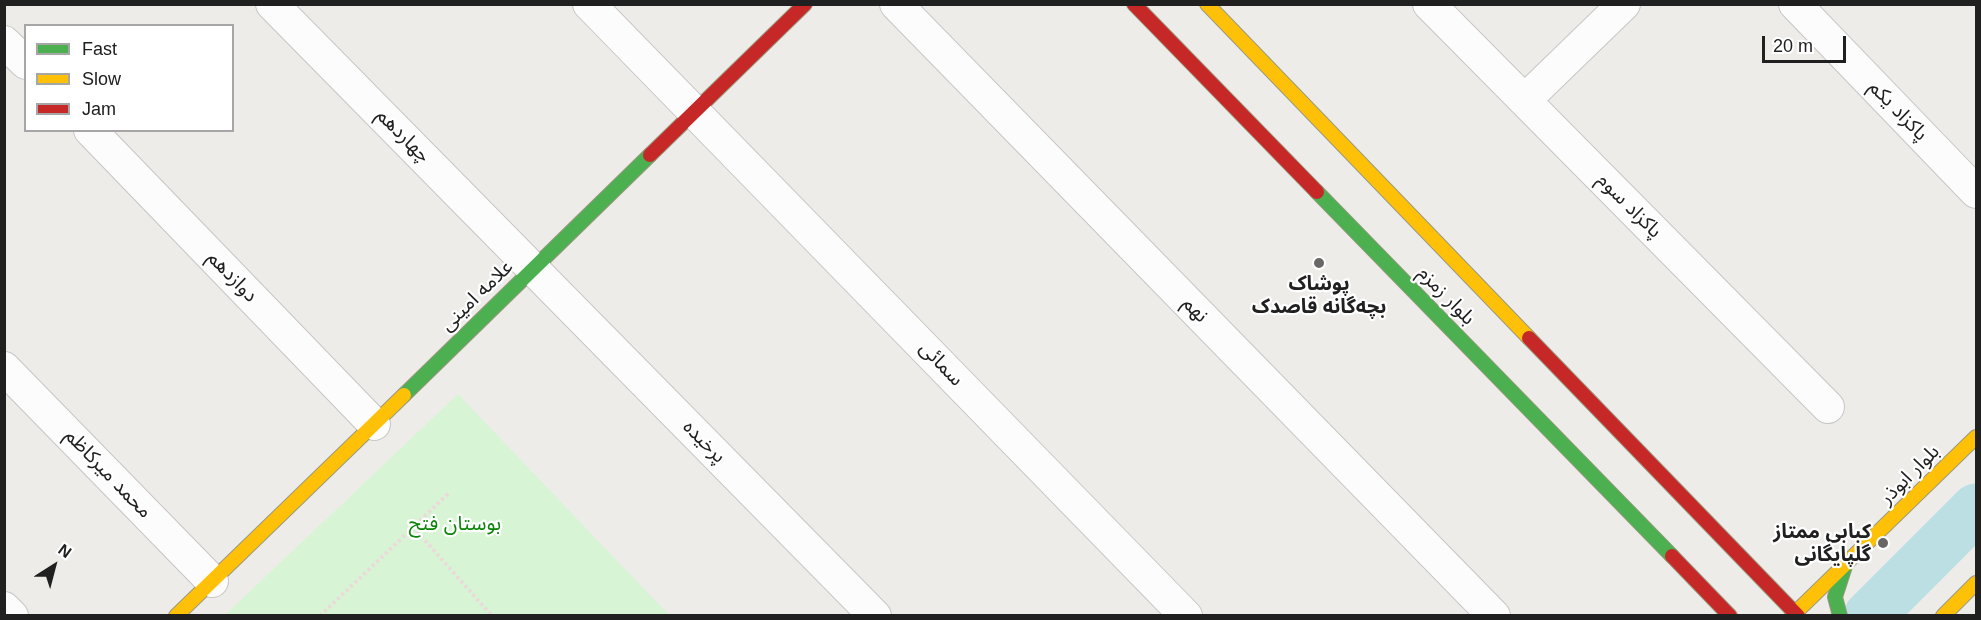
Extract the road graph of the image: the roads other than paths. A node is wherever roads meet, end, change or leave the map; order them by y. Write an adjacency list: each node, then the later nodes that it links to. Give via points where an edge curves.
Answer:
1 (272, 4): 16 (street, چهاردهم)
2 (589, 4): 13 (street, سمائی)
3 (805, 4): 13 (main road, علامه امینی)
4 (896, 4): 32 (street, نهم)
5 (1134, 4): 33 (main road, بلوار زمزم)
6 (1207, 4): 27 (main road, بلوار زمزم)
7 (1429, 4): 12 (street, پاکزاد سوم)
8 (1624, 4): 12 (street)
9 (1795, 4): 15 (street, پاکزاد یکم)
10 (4, 42): 11 (street)
11 (24, 61)
12 (1525, 100): 18 (street, پاکزاد سوم)
13 (695, 112): 16 (main road, علامه امینی); 31 (street, سمائی)
14 (92, 132): 19 (street, دوازدهم)
15 (1977, 192)
16 (534, 268): 19 (main road, علامه امینی); 30 (street, پرخیده)
17 (4, 368): 22 (street, محمد میرکاظم)
18 (1828, 407)
19 (374, 424): 22 (main road, علامه امینی)
20 (1977, 437): 21 (main road, بلوار ابوذر)
21 (1845, 566): 27 (main road, بلوار ابوذر); 34 (main road, via 1835,597)
22 (212, 581): 29 (main road, علامه امینی)
23 (1977, 583): 35 (main road)
24 (1977, 593): 26 (main road)
25 (4, 608): 28 (street)
26 (1971, 608)
27 (1795, 614)
28 (12, 615)
29 (176, 615)
30 (875, 615)
31 (1186, 615)
32 (1494, 615)
33 (1730, 615)
34 (1840, 615)
35 (1943, 615)

